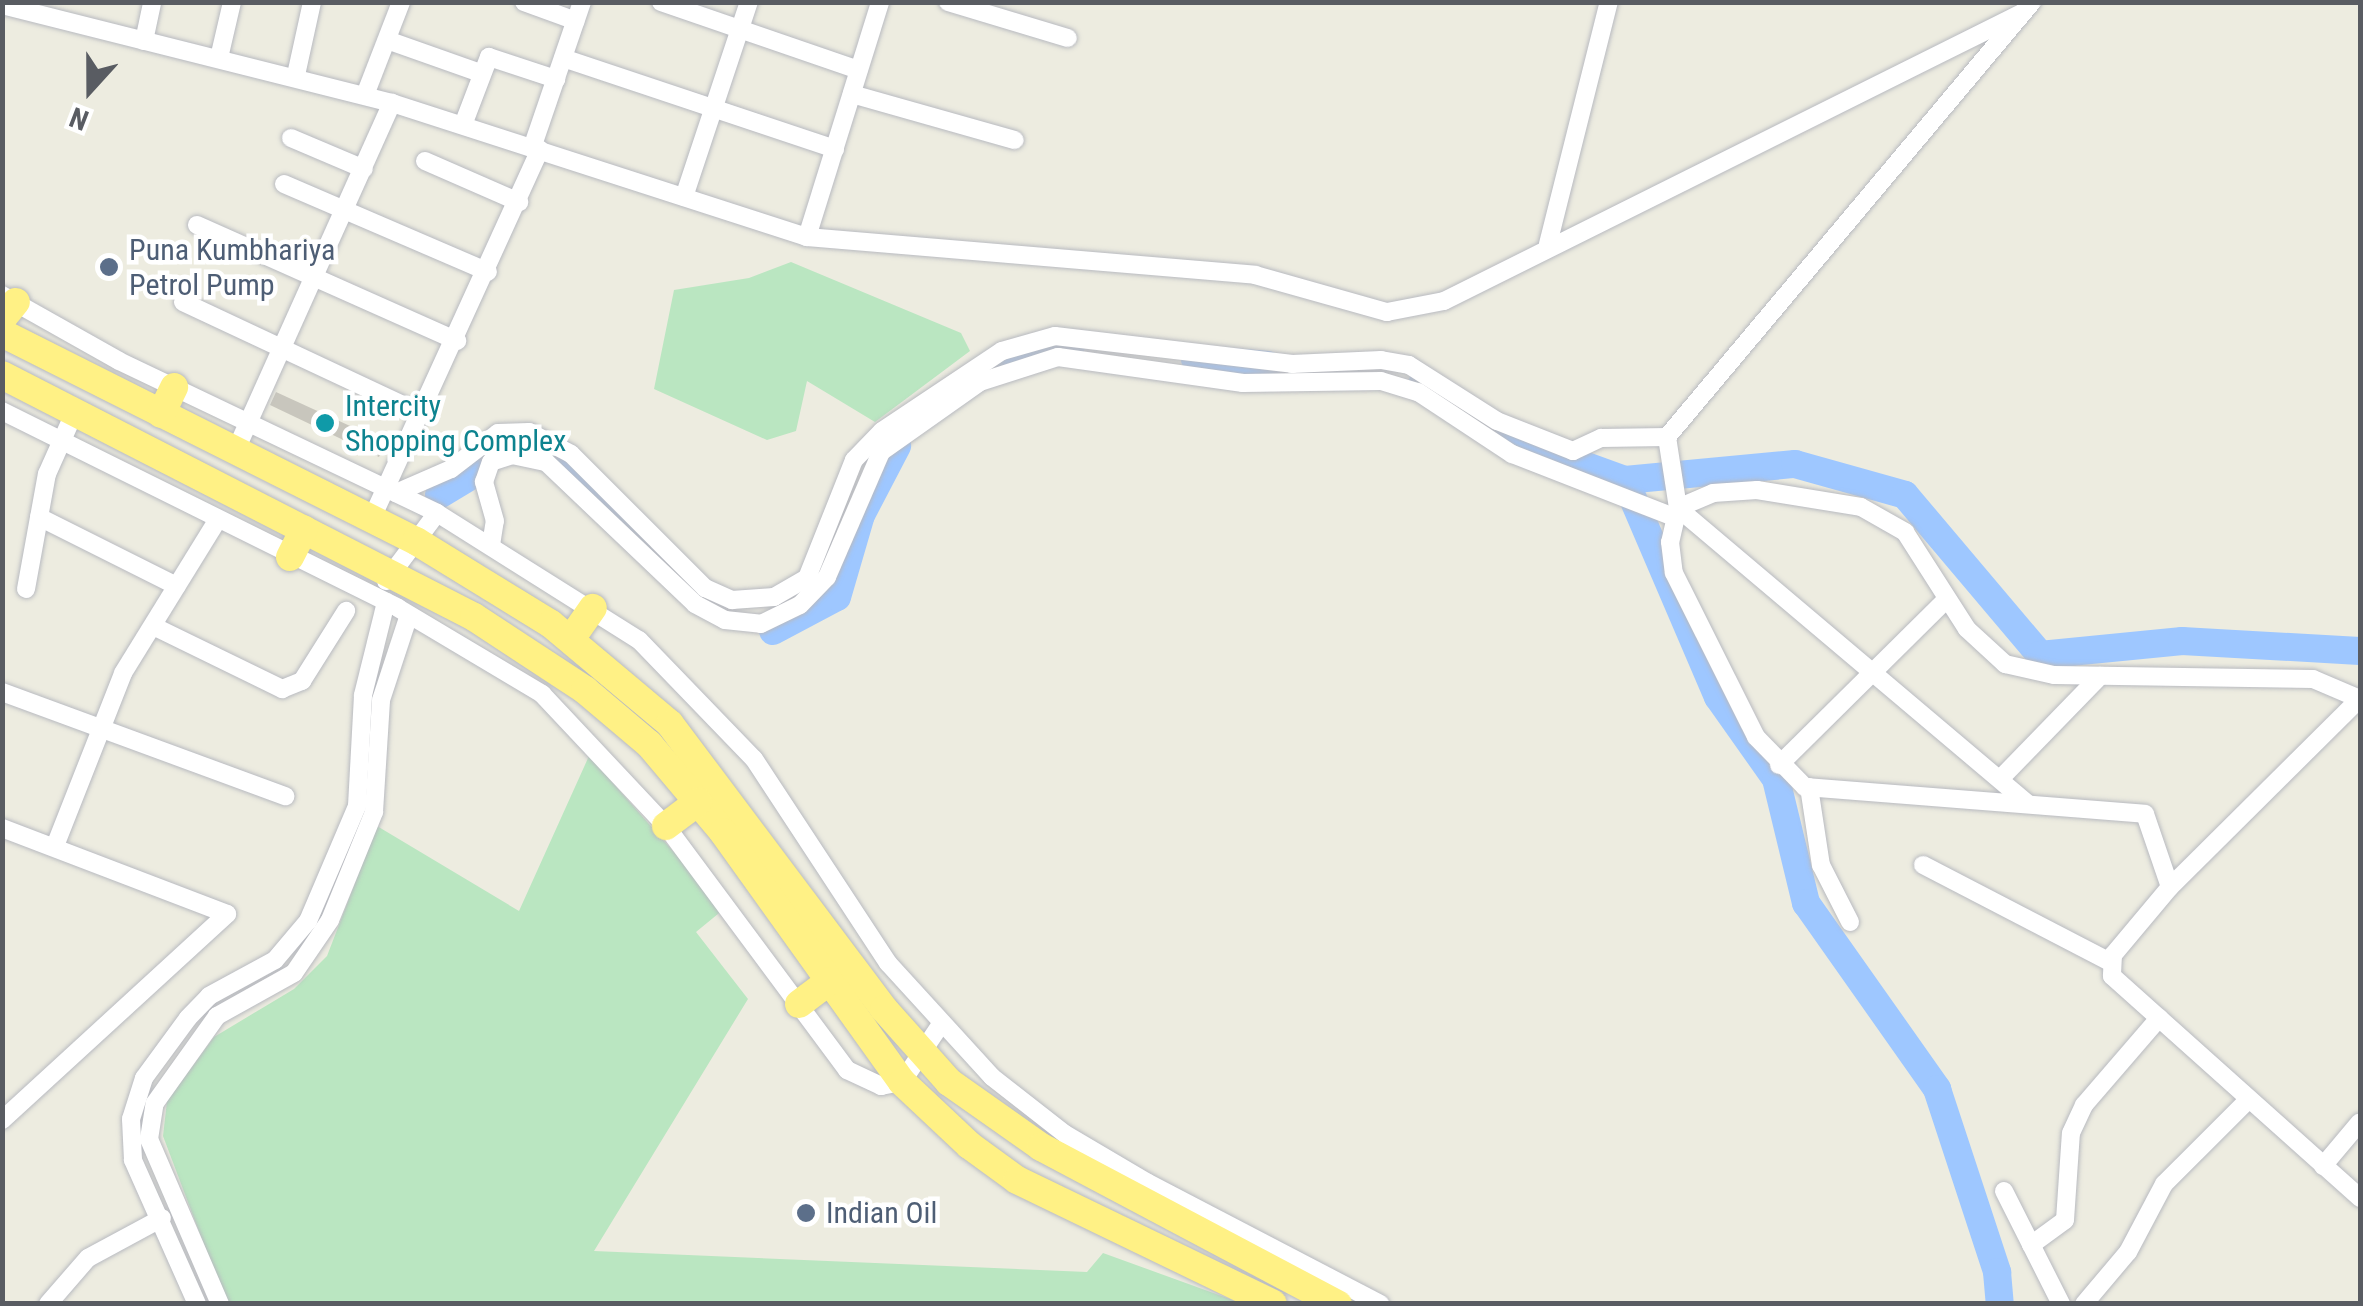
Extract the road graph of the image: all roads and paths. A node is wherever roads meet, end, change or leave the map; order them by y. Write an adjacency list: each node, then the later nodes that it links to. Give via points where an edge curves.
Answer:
1 (152, 2): 18 (street)
2 (232, 2): 19 (street)
3 (312, 2): 23 (street)
4 (401, 2): 17 (street)
5 (524, 2): 14 (street)
6 (582, 2): 14 (street)
7 (661, 2): 15 (street)
8 (749, 2): 15 (street)
9 (880, 2): 21 (street)
10 (948, 2): 16 (street)
11 (1609, 2): 42 (street)
12 (2, 6): 18 (street)
13 (2027, 8): 42 (street); 58 (street)
14 (576, 21): 20 (street)
15 (740, 30): 21 (street); 28 (street)
16 (1068, 38)
17 (387, 40): 22 (street); 26 (street)
18 (144, 41): 19 (street)
19 (219, 58): 23 (street)
20 (563, 58): 24 (street); 28 (street)
21 (859, 70): 25 (street)
22 (480, 73): 24 (street, via 489,58); 29 (street)
23 (296, 75): 26 (street)
24 (556, 79): 32 (street)
25 (852, 94): 31 (street); 33 (street)
26 (365, 95): 27 (street)
27 (392, 103): 29 (street); 35 (street)
28 (713, 110): 33 (street); 37 (street)
29 (463, 126): 32 (street)
30 (291, 138): 35 (street)
31 (1016, 140)
32 (536, 149): 37 (street); 38 (street)
33 (834, 149): 41 (street)
34 (426, 161): 38 (street)
35 (364, 169): 39 (street)
36 (284, 184): 39 (street)
37 (684, 197): 41 (street)
38 (519, 202): 43 (street)
39 (347, 211): 43 (street); 44 (street)
40 (198, 225): 44 (street)
41 (807, 237): 42 (street, via 1255,275 1386,312 1444,301)
42 (1548, 244)
43 (488, 272): 48 (street)
44 (316, 278): 48 (street); 49 (street)
45 (183, 302): 49 (street)
46 (7, 305): 51 (street)
47 (2, 333): 54 (highway)
48 (457, 341): 55 (street)
49 (284, 346): 55 (street); 56 (street)
50 (2, 375): 53 (highway)
51 (174, 387): 54 (highway); 56 (street)
52 (2, 411): 57 (street)
53 (74, 411): 57 (street); 66 (highway)
54 (161, 414): 59 (highway)
55 (424, 415): 60 (street)
56 (249, 423): 59 (street); 60 (street)
57 (59, 442): 63 (street); 65 (street)
58 (1666, 442): 60 (street, via 1601,438 1573,451 1497,421 1409,365 1292,364 1056,336 1002,350 882,431 854,460 807,578 774,597 732,600 705,588 571,454 529,432 498,433 451,468); 61 (street)
59 (235, 452): 64 (highway)
60 (392, 491): 62 (street); 64 (street)
61 (1676, 509): 68 (street, via 1587,488 1512,454 1418,392 1380,381 1242,383 1058,357 980,382 881,452 828,576 800,605 761,624 725,620 694,604 546,462 512,456 491,462 484,482 495,522); 74 (street, via 1713,493 1757,490 1861,506 1905,532); 81 (street); 87 (street, via 1674,574 1731,693)
62 (437, 513): 67 (street); 68 (street)
63 (39, 516): 71 (street); 72 (street)
64 (372, 518): 67 (highway)
65 (217, 521): 69 (street); 71 (street)
66 (304, 529): 69 (highway); 70 (highway)
67 (416, 540): 70 (street); 79 (highway)
68 (491, 545): 75 (street)
69 (290, 557): 73 (street)
70 (392, 573): 73 (street); 80 (highway)
71 (178, 586): 78 (street)
72 (26, 590)
73 (381, 599): 77 (street); 112 (street, via 364,695 357,806 308,922 275,960 209,996 162,1048 136,1098 133,1160)
74 (1946, 600): 81 (street); 82 (street, via 2006,664)
75 (593, 608): 79 (highway); 103 (street, via 678,674 754,759 888,963)
76 (346, 611): 78 (street, via 302,681 282,689)
77 (409, 615): 83 (street); 116 (street, via 381,700 374,812 330,920 294,973 217,1016 195,1040 150,1120 149,1139)
78 (153, 626): 86 (street)
79 (571, 639): 104 (highway, via 670,724)
80 (541, 660): 83 (highway); 91 (highway, via 649,744)
81 (1872, 671): 87 (street); 88 (street)
82 (2100, 676): 85 (street, via 2313,679); 88 (street)
83 (524, 682): 93 (street)
84 (2, 692): 86 (street)
85 (2360, 699): 97 (street)
86 (102, 726): 90 (street); 95 (street)
87 (1779, 765): 89 (street)
88 (2000, 779): 92 (street)
89 (1809, 787): 92 (street); 98 (street, via 1820,866)
90 (286, 796)
91 (698, 802): 93 (highway); 100 (highway)
92 (2027, 804): 97 (street, via 2145,814)
93 (666, 826): 101 (street)
94 (2, 828): 95 (street)
95 (54, 846): 107 (street, via 228,914)
96 (1923, 865): 99 (street)
97 (2170, 888): 99 (street)
98 (1850, 922)
99 (2110, 962): 102 (street, via 2112,976)
100 (829, 981): 101 (highway); 105 (highway)
101 (799, 1004): 105 (street, via 847,1070 881,1086)
102 (2159, 1018): 106 (street); 113 (street, via 2084,1105 2071,1133 2065,1220)
103 (941, 1024): 104 (street); 119 (street, via 1065,1134)
104 (924, 1056): 105 (street); 118 (highway, via 1042,1148)
105 (902, 1082): 117 (highway, via 1017,1180)
106 (2249, 1099): 109 (street); 121 (street, via 2164,1184 2128,1252)
107 (2, 1120)
108 (2360, 1122): 109 (street)
109 (2323, 1166): 111 (street)
110 (2004, 1192): 113 (street)
111 (2360, 1198)
112 (162, 1218): 114 (street, via 88,1258); 115 (street)
113 (2031, 1245): 120 (street)
114 (48, 1304)
115 (196, 1304)
116 (220, 1304)
117 (1273, 1304)
118 (1338, 1304)
119 (1380, 1304)
120 (2060, 1304)
121 (2084, 1304)

